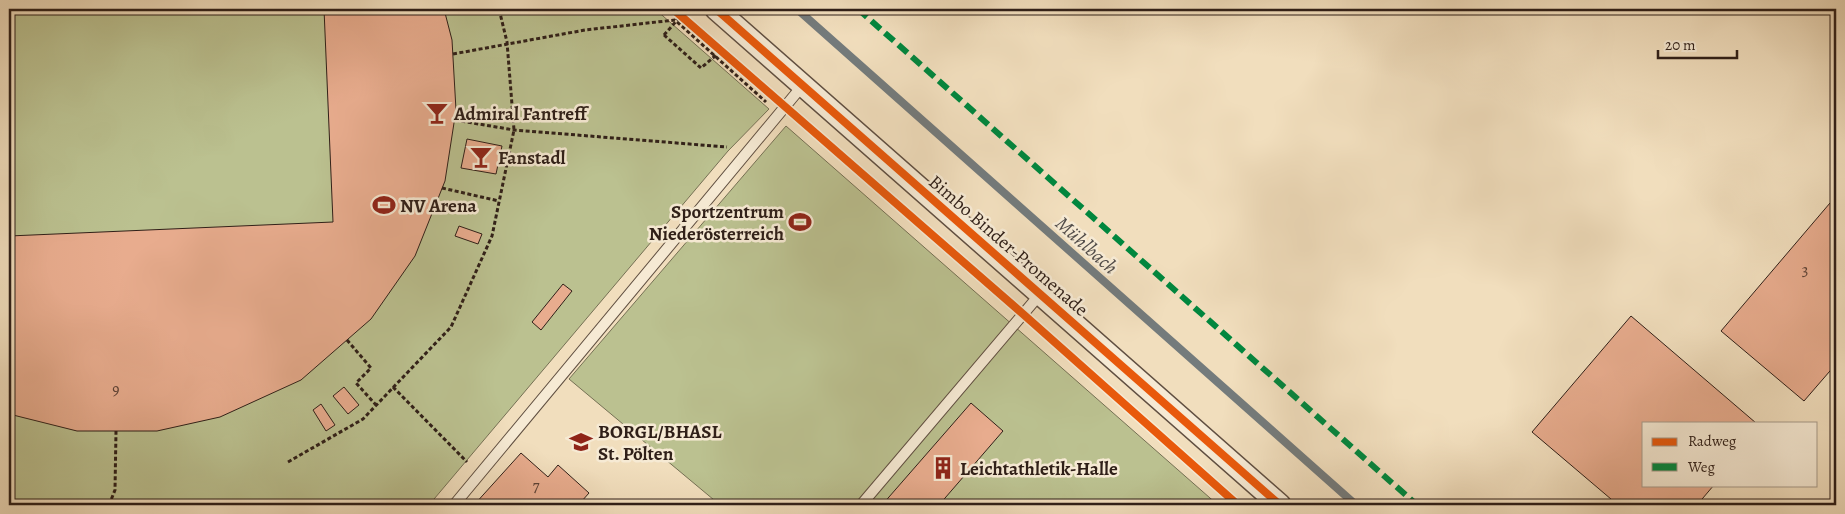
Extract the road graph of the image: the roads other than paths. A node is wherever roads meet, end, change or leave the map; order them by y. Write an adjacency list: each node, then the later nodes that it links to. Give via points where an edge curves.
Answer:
1 (716, 9): 2 (street, Bimbo Binder-Promenade)
2 (803, 85): 3 (street, Bimbo Binder-Promenade); 4 (lane)
3 (1041, 294): 5 (lane); 6 (street, Bimbo Binder-Promenade)
4 (454, 505)
5 (861, 505)
6 (1280, 505)

